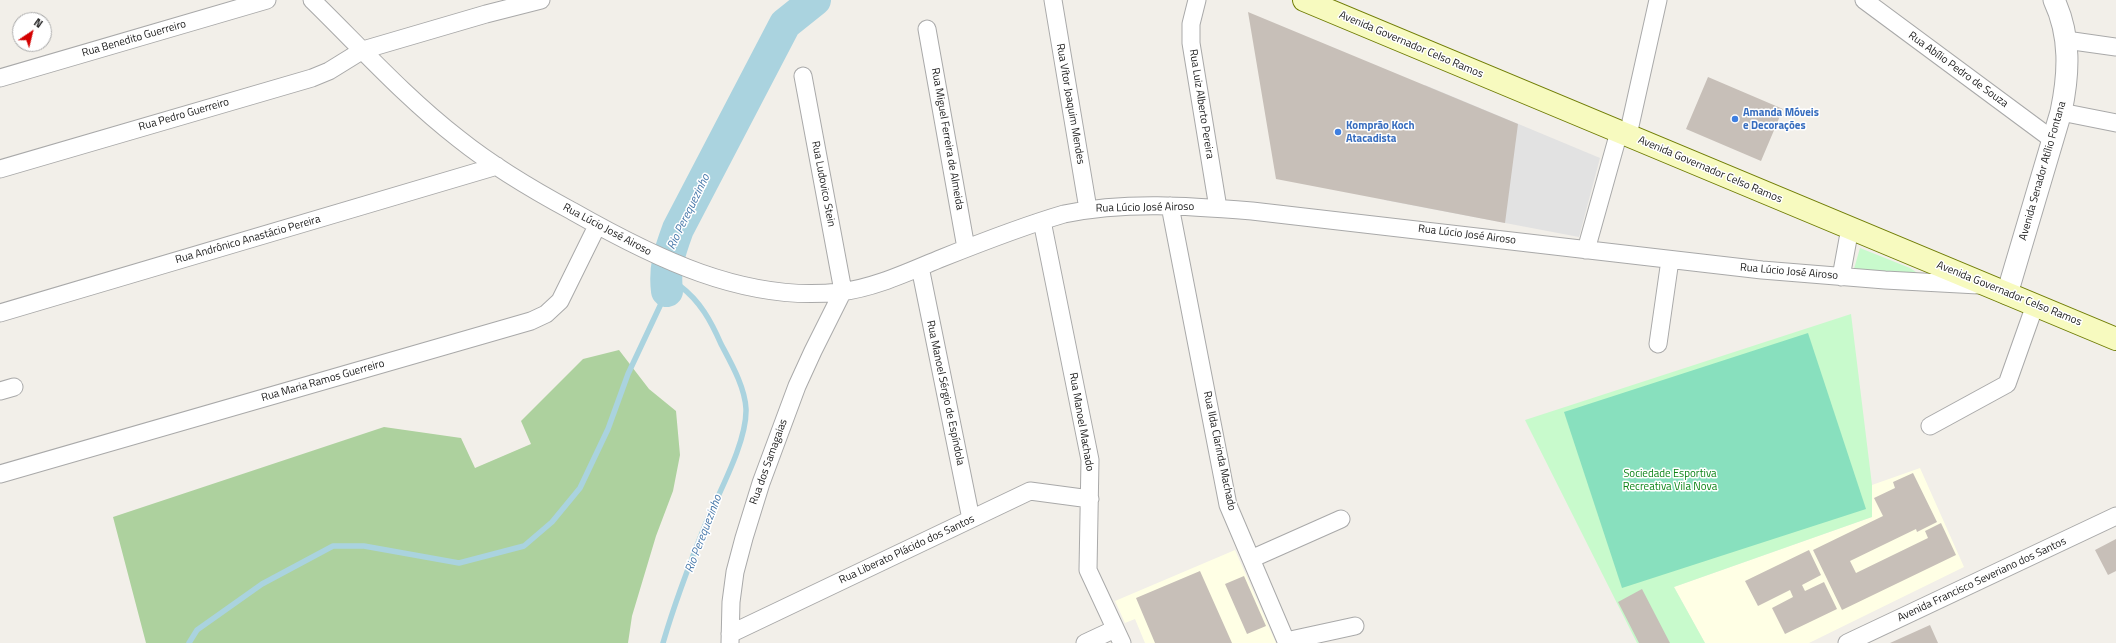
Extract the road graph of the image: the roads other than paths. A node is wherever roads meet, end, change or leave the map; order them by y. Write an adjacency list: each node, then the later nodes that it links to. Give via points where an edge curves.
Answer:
1 (267, 0): 15 (street, Rua Benedito Guerreiro)
2 (312, 0): 13 (street, Rua Lúcio José Airoso)
3 (541, 0): 13 (street, Rua Pedro Guerreiro)
4 (1053, 0): 24 (street, Rua Vítor Joaquim Mendes)
5 (1197, 0): 23 (street, Rua Luiz Alberto Pereira, via 1191,24 1191,44)
6 (1304, 0): 18 (main road, Avenida Governador Celso Ramos)
7 (1658, 0): 18 (street)
8 (1864, 0): 19 (street, Rua Abílio Pedro de Souza)
9 (2054, 0): 11 (street, Avenida Senador Atílio Fontana, via 2063,23)
10 (927, 29): 28 (street, Rua Miguel Ferreira de Almeida)
11 (2066, 40): 12 (street); 16 (street, Avenida Senador Atílio Fontana, via 2068,72)
12 (2116, 47)
13 (363, 50): 20 (street, Rua Lúcio José Airoso, via 434,118); 21 (street, Rua Pedro Guerreiro, via 329,71 312,78)
14 (803, 76): 34 (street, Rua Ludovico Stein)
15 (0, 78)
16 (2061, 112): 17 (street); 19 (street, Avenida Senador Atílio Fontana)
17 (2116, 123)
18 (1623, 133): 27 (main road, Avenida Governador Celso Ramos); 29 (street)
19 (2052, 140): 35 (street, Avenida Senador Atílio Fontana)
20 (497, 166): 26 (street, Rua Lúcio José Airoso); 37 (street, Rua Andrônico Anastácio Pereira)
21 (0, 169)
22 (1170, 206): 23 (street, Rua Lúcio José Airoso); 24 (street, Rua Lúcio José Airoso); 46 (street, Rua Ilda Clarinda Machado, via 1227,499)
23 (1218, 208): 29 (street, Rua Lúcio José Airoso)
24 (1088, 209): 25 (street, Rua Lúcio José Airoso)
25 (1042, 220): 28 (street, Rua Lúcio José Airoso); 42 (street, Rua Manoel Machado, via 1090,460)
26 (597, 226): 34 (street, Rua Lúcio José Airoso, via 681,267 768,290 816,294); 41 (street, Rua Maria Ramos Guerreiro, via 560,301 546,314 531,321)
27 (1850, 228): 32 (street); 33 (main road, Avenida Governador Celso Ramos)
28 (966, 248): 31 (street, Rua Lúcio José Airoso)
29 (1586, 250): 30 (street, Rua Lúcio José Airoso)
30 (1670, 260): 32 (street, Rua Lúcio José Airoso); 39 (street)
31 (920, 267): 34 (street, Rua Lúcio José Airoso); 44 (street, Rua Manoel Sérgio de Espíndola)
32 (1841, 277): 33 (street, Rua Lúcio José Airoso)
33 (1985, 285): 35 (main road, Avenida Governador Celso Ramos)
34 (843, 292): 49 (street, Rua dos Samagaias, via 812,351 761,483 735,572)
35 (2007, 294): 36 (main road, Avenida Governador Celso Ramos)
36 (2035, 305): 38 (main road, Avenida Governador Celso Ramos); 40 (street, via 2007,384)
37 (0, 313)
38 (2116, 338)
39 (1658, 344)
40 (1930, 426)
41 (0, 474)
42 (1090, 499): 44 (street, Rua Liberato Plácido dos Santos, via 1030,491); 48 (street, Rua Manoel Machado, via 1088,570)
43 (2116, 516): 51 (street, Avenida Francisco Severiano dos Santos)
44 (971, 519): 49 (street, Rua Liberato Plácido dos Santos)
45 (1341, 519): 46 (street)
46 (1251, 559): 47 (street, Rua Ilda Clarinda Machado, via 1286,641)
47 (1355, 626)
48 (1119, 636): 50 (street)
49 (730, 639)
50 (1085, 643)
51 (1847, 643)

